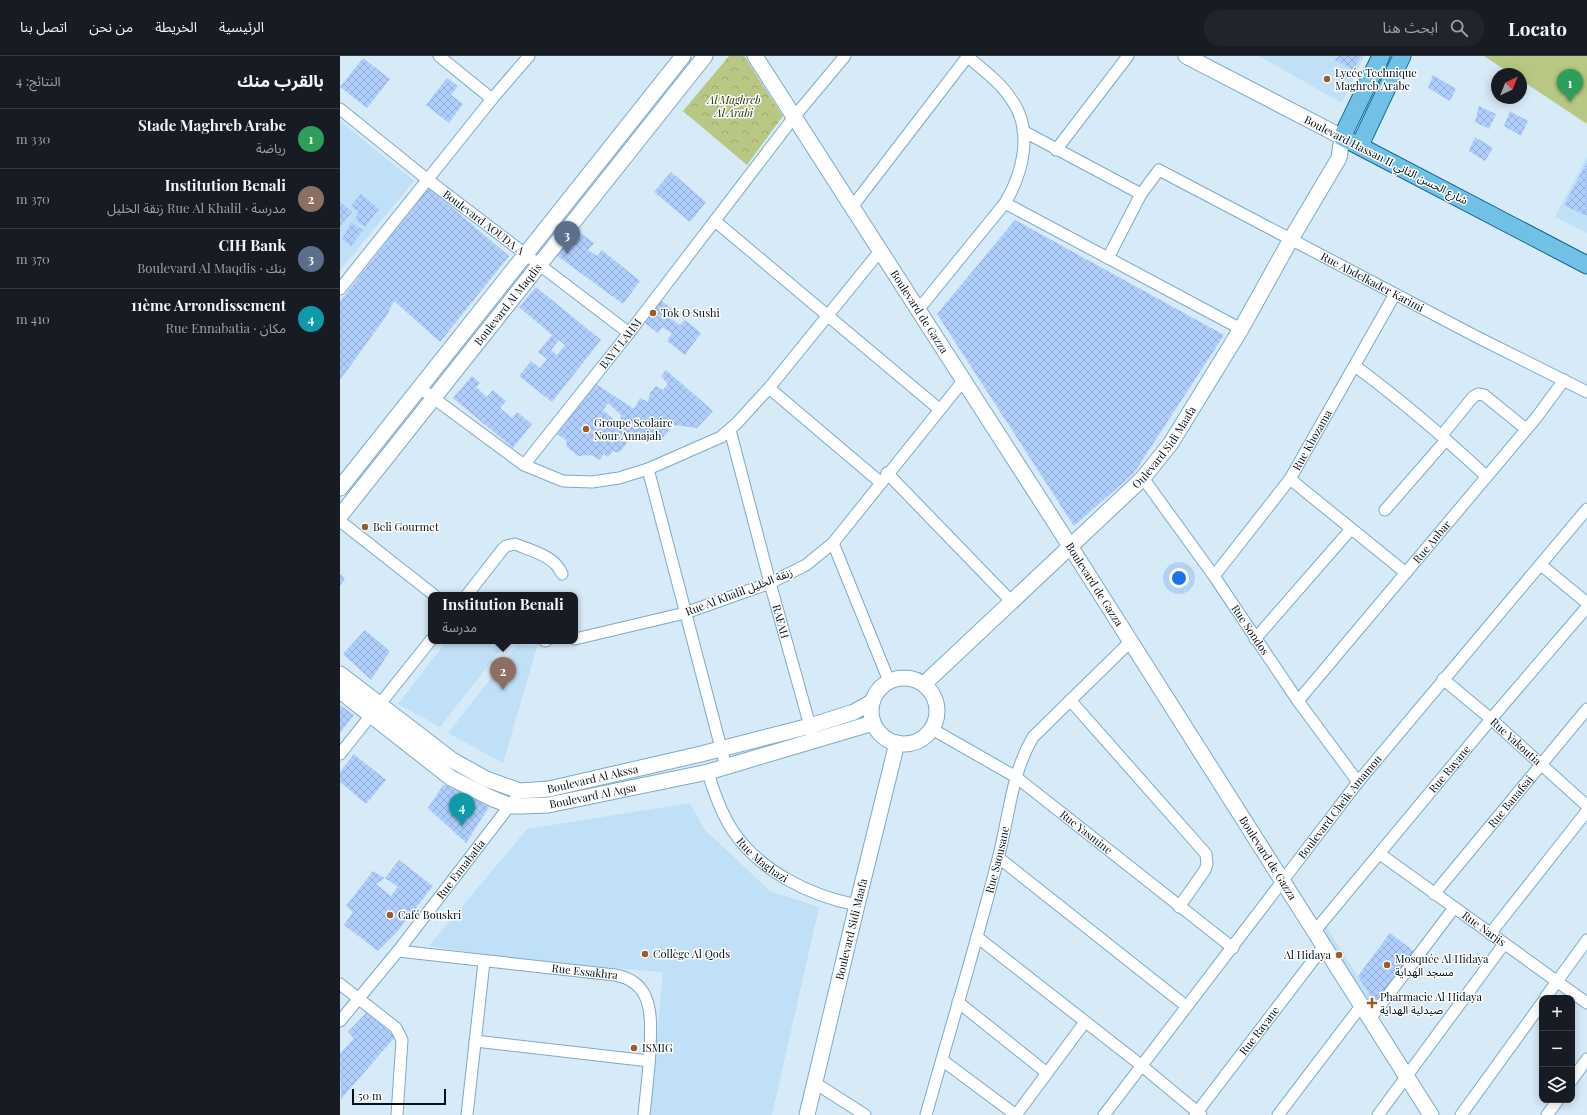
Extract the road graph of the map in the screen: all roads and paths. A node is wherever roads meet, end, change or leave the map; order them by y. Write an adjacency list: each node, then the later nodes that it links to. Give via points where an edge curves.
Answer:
1 (439, 56): 12 (street)
2 (530, 56): 12 (street)
3 (683, 56): 27 (street, Boulevard Al Maqdis)
4 (705, 56): 29 (street, Boulevard Al Maqdis)
5 (755, 56): 14 (street, Boulevard de Gazza)
6 (845, 56): 14 (street, BAYT LAHM)
7 (968, 56): 15 (street, via 1006,91 1020,116); 23 (street)
8 (1128, 56): 18 (street)
9 (1186, 56): 16 (street, Boulevard Hassan II شارع الحسن الثاني)
10 (1381, 56): 16 (main road)
11 (1402, 56): 17 (main road)
12 (492, 99): 20 (street)
13 (340, 108): 20 (street, Boulevard AOUDA A)
14 (794, 117): 23 (street, Boulevard de Gazza); 24 (street, BAYT LAHM)
15 (1023, 131): 18 (street); 22 (street, via 1021,166 1015,186)
16 (1342, 137): 17 (main road, Boulevard Hassan II شارع الحسن الثاني); 19 (street)
17 (1360, 145): 19 (street); 30 (main road, Boulevard Hassan II شارع الحسن الثاني)
18 (1056, 150): 21 (street)
19 (1339, 158): 25 (street, Oulevard Sidi Maafa)
20 (428, 180): 27 (street, Boulevard AOUDA A); 31 (street)
21 (1141, 194): 25 (street, Rue Abdelkader Karimi, via 1160,170); 28 (street)
22 (1005, 202): 28 (street); 33 (street)
23 (852, 206): 26 (street, Boulevard de Gazza)
24 (715, 221): 34 (street); 36 (street, BAYT LAHM)
25 (1290, 239): 32 (street, Rue Abdelkader Karimi); 35 (street, Oulevard Sidi Maafa)
26 (880, 251): 33 (street, Boulevard de Gazza); 34 (street)
27 (526, 254): 29 (street, Boulevard AOUDA A); 40 (street, Boulevard Al Maqdis)
28 (1108, 258): 35 (street)
29 (541, 264): 36 (street, Boulevard AOUDA A); 43 (street, Boulevard Al Maqdis)
30 (1587, 265)
31 (340, 289)
32 (1395, 294): 37 (street, Rue Khozama); 38 (street, Rue Abdelkader Karimi)
33 (918, 310): 39 (street, Boulevard de Gazza)
34 (827, 316): 41 (street); 44 (street)
35 (1241, 328): 52 (street, Oulevard Sidi Maafa, via 1171,442)
36 (629, 333): 48 (street, BAYT LAHM)
37 (1355, 366): 47 (street); 53 (street, Rue Khozama)
38 (1564, 380): 42 (street, Rue Abdelkader Karimi); 45 (street, Rue Anbar)
39 (963, 381): 44 (street, Rue Al Khalil زنقة الخليل); 62 (street, Boulevard de Gazza)
40 (420, 388): 43 (street); 55 (street, Boulevard Al Maqdis)
41 (769, 388): 46 (street); 54 (street)
42 (1587, 392)
43 (433, 398): 48 (street); 58 (street, Boulevard Al Maqdis)
44 (939, 409): 50 (street, Rue Al Khalil زنقة الخليل)
45 (1526, 429): 47 (street, via 1484,395 1478,394); 51 (street, Rue Anbar)
46 (730, 430): 49 (street, via 705,445); 67 (street, RAFAH)
47 (1444, 438): 51 (street); 57 (street)
48 (524, 465): 49 (street, via 558,479 583,483 619,478)
49 (648, 469): 73 (street)
50 (888, 473): 54 (street, Rue Al Khalil زنقة الخليل); 70 (street)
51 (1486, 476): 64 (street, Rue Anbar)
52 (1142, 478): 62 (street, Oulevard Sidi Maafa); 66 (street, Rue Sondos)
53 (1290, 479): 60 (street); 66 (street, Rue Khozama)
54 (880, 482): 61 (street, Rue Al Khalil زنقة الخليل)
55 (340, 488)
56 (1587, 509): 63 (street, Boulevard Cheik Amamou)
57 (1385, 510)
58 (340, 516)
59 (340, 521): 68 (street)
60 (1351, 529): 64 (street); 75 (street)
61 (833, 542): 67 (street, Rue Al Khalil زنقة الخليل, via 806,565); 80 (street)
62 (1070, 546): 70 (street, Oulevard Sidi Maafa); 76 (street, Boulevard de Gazza)
63 (1541, 564): 71 (street); 79 (street, Boulevard Cheik Amamou)
64 (1406, 573): 84 (street, Rue Anbar)
65 (562, 574): 69 (street, via 559,567 549,558 511,544 502,550)
66 (1214, 576): 75 (street, Rue Sondos)
67 (770, 583): 73 (street, Rue Al Khalil زنقة الخليل); 90 (street, RAFAH)
68 (430, 592)
69 (469, 592)
70 (1012, 602): 81 (street, Oulevard Sidi Maafa)
71 (1587, 604)
72 (1587, 607): 88 (street, Rue Rayane)
73 (685, 613): 74 (street, Rue Al Khalil زنقة الخليل); 94 (street)
74 (578, 638)
75 (1255, 639): 84 (street, Rue Sondos)
76 (1131, 641): 83 (street, Rue Saousane); 107 (street, Boulevard de Gazza)
77 (428, 644): 87 (street)
78 (340, 674): 87 (street, Boulevard Al Akssa)
79 (1443, 679): 88 (street, Rue Yakoutia); 100 (street, Boulevard Cheik Amamou)
80 (889, 681): 81 (street, via 907,677); 85 (street, via 880,687)
81 (924, 684): 91 (street, via 931,691 937,705 936,720)
82 (340, 691): 87 (street, Boulevard Al Aqsa)
83 (1070, 700): 99 (street, Rue Saousane, via 1033,737); 110 (street, via 1206,854 1205,870)
84 (1298, 701): 100 (street, Rue Sondos)
85 (872, 702): 89 (street); 90 (street, Boulevard Al Akssa, via 854,712)
86 (1587, 709): 96 (street, Rue Banafsaj)
87 (375, 711): 95 (street); 101 (street, Boulevard Al Akssa, via 467,769); 102 (street, Boulevard Al Aqsa, via 446,775)
88 (1491, 719): 96 (street, Rue Yakoutia); 105 (street, Rue Rayane)
89 (873, 723): 92 (street, Boulevard Al Aqsa); 93 (street, via 885,738)
90 (810, 726): 92 (street, RAFAH); 94 (street, Boulevard Al Akssa)
91 (932, 729): 93 (street, via 920,740 909,744); 99 (street, Rue Yasmine)
92 (814, 742): 97 (street, Boulevard Al Aqsa)
93 (897, 743): 109 (street, Boulevard Sidi Maafa)
94 (722, 748): 97 (street); 101 (street, Boulevard Al Akssa, via 549,789)
95 (340, 754)
96 (1541, 763): 103 (street, Rue Yakoutia); 108 (street, Rue Banafsaj)
97 (726, 766): 98 (street, Boulevard Al Aqsa)
98 (708, 772): 102 (street, Boulevard Al Aqsa, via 548,804); 109 (street, Rue Maghazi, via 726,820 756,857 798,885 831,899)
99 (1016, 777): 106 (street, Rue Saousane); 110 (street, Rue Yasmine)
100 (1358, 782): 107 (street, Boulevard Cheik Amamou)
101 (520, 791): 102 (street, Rue Ennabatia)
102 (511, 806): 119 (street, Rue Ennabatia)
103 (1587, 806)
104 (1587, 811): 113 (street)
105 (1380, 854): 108 (street, Rue Narjis); 112 (street, Rue Rayane)
106 (999, 858): 114 (street, Rue Saousane); 127 (street)
107 (1282, 880): 112 (street, Boulevard de Gazza); 118 (street, Boulevard Cheik Amamou)
108 (1434, 894): 111 (street, Rue Narjis)
109 (856, 905): 141 (street, Boulevard Sidi Maafa)
110 (1179, 907): 118 (street, Rue Yasmine)
111 (1454, 908): 113 (street, Rue Narjis); 130 (street)
112 (1314, 932): 117 (street, Boulevard de Gazza)
113 (1490, 934): 116 (street, Rue Narjis)
114 (977, 937): 125 (street, Rue Saousane); 132 (street)
115 (1587, 940): 121 (street)
116 (1504, 944): 121 (street, Rue Narjis); 139 (street)
117 (1324, 946): 128 (street, Boulevard de Gazza); 143 (street, Rue Rayane)
118 (1233, 948): 127 (street, Boulevard Cheik Amamou)
119 (398, 951): 120 (street, Rue Essakhra); 124 (street, Rue Ennabatia)
120 (484, 962): 133 (street); 136 (street, Rue Essakhra, via 615,976 631,981 644,994 651,1013)
121 (1557, 982): 123 (street); 126 (street, Rue Narjis)
122 (340, 984): 124 (street)
123 (1547, 995)
124 (358, 998): 131 (street, Rue Ennabatia); 144 (street, via 400,1034 402,1040)
125 (958, 1002): 135 (street, Rue Saousane); 138 (street)
126 (1587, 1003)
127 (1186, 1006): 137 (street, Boulevard Cheik Amamou)
128 (1362, 1006): 130 (street, Boulevard de Gazza); 151 (street)
129 (1539, 1007): 154 (street)
130 (1370, 1019): 139 (street, Boulevard de Gazza)
131 (340, 1021)
132 (1085, 1022): 137 (street); 138 (street)
133 (475, 1042): 136 (street); 145 (street)
134 (1587, 1059): 140 (street)
135 (942, 1060): 138 (street, via 1016,1115); 149 (street, Rue Saousane)
136 (649, 1061): 146 (street, Rue Essakhra)
137 (1142, 1066): 143 (street); 150 (street, Boulevard Cheik Amamou)
138 (1047, 1073)
139 (1406, 1076): 152 (street); 153 (street, Boulevard de Gazza)
140 (1575, 1076)
141 (815, 1083): 147 (street, Boulevard Sidi Maafa); 148 (street)
142 (1556, 1103): 155 (street)
143 (1198, 1114)
144 (397, 1115)
145 (467, 1115)
146 (644, 1115)
147 (807, 1115)
148 (865, 1115)
149 (926, 1115)
150 (1104, 1115)
151 (1278, 1115)
152 (1378, 1115)
153 (1431, 1115)
154 (1461, 1115)
155 (1547, 1115)

